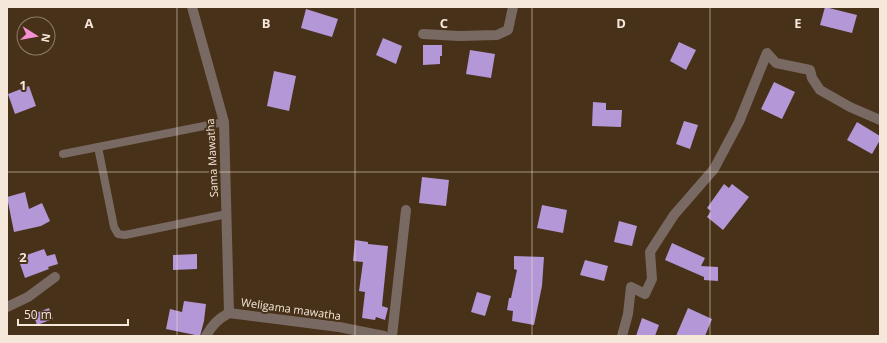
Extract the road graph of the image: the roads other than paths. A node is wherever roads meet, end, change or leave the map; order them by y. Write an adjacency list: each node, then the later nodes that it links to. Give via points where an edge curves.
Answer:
1 (192, 7): 5 (street, Sama Mawatha)
2 (513, 7): 3 (street, via 508,30 498,35)
3 (423, 34)
4 (880, 120): 16 (street, via 820,90 810,70 776,63 767,53 739,122 714,169 674,215 650,252 652,279 645,294 631,287)
5 (224, 122): 6 (lane); 9 (street, Sama Mawatha)
6 (98, 147): 7 (lane); 9 (lane, via 114,227 118,234 125,235)
7 (62, 154)
8 (406, 210): 15 (street)
9 (227, 214): 12 (street, Sama Mawatha)
10 (55, 277): 11 (street, via 28,297)
11 (7, 307)
12 (229, 313): 13 (street, Weligama mawatha, via 210,327); 14 (street, Weligama mawatha, via 340,327)
13 (206, 336)
14 (384, 336)
15 (392, 336)
16 (622, 336)

